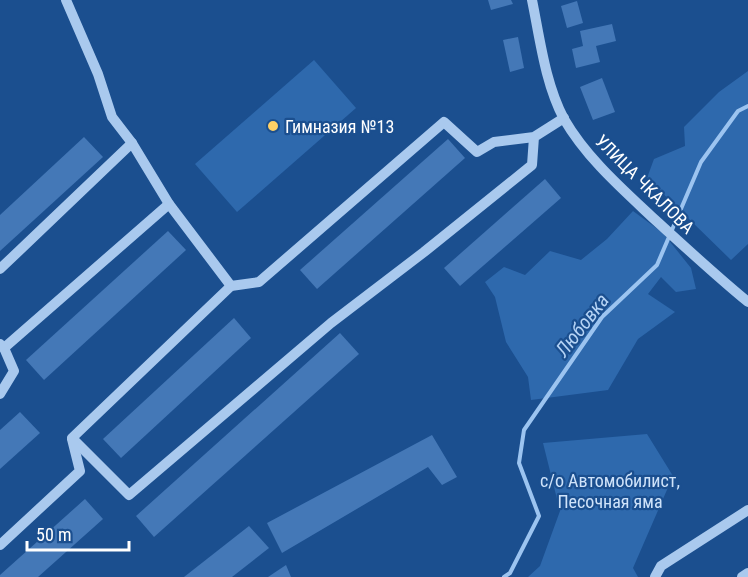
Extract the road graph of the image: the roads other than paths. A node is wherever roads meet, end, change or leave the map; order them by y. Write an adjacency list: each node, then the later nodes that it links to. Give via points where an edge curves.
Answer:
1 (66, 0): 5 (street, via 112,117)
2 (532, 0): 3 (street, УЛИЦА ЧКАЛОВА, via 549,80)
3 (564, 118): 4 (street); 9 (street, УЛИЦА ЧКАЛОВА, via 586,152 622,189)
4 (534, 137): 8 (street, via 494,142 477,152 444,122 259,282); 12 (street, via 532,165 331,323 129,495)
5 (132, 143): 6 (street); 7 (street)
6 (169, 204): 8 (street); 10 (street)
7 (0, 269)
8 (231, 286): 12 (street)
9 (748, 302)
10 (2, 346): 11 (street, via 14,371)
11 (0, 394)
12 (72, 438): 14 (street, via 80,471)
13 (748, 510): 16 (street, via 661,566)
14 (0, 545)
15 (748, 573): 17 (street)
16 (656, 577)
17 (742, 577)

